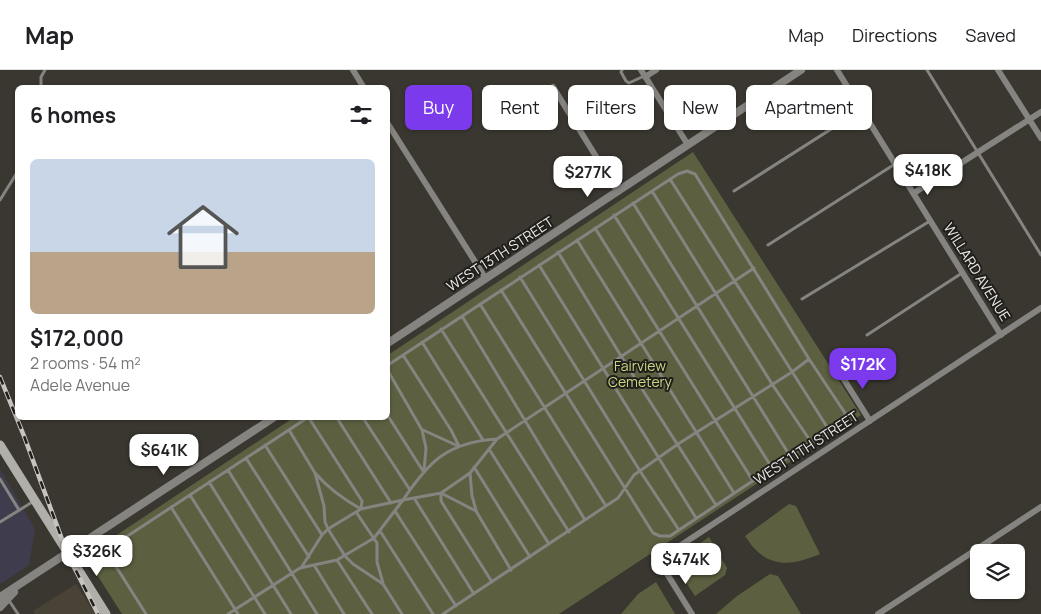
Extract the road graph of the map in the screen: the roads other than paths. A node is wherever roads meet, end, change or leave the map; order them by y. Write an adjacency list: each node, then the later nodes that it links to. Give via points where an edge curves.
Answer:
1 (45, 70): 10 (lane)
2 (353, 70): 11 (street)
3 (622, 70): 9 (lane, via 622,76 629,83)
4 (656, 70): 9 (street)
5 (801, 70): 21 (street, WEST 13TH STREET)
6 (837, 70): 12 (street, WILLARD AVENUE)
7 (927, 70): 22 (lane)
8 (998, 70): 16 (street)
9 (644, 74): 13 (street)
10 (41, 85)
11 (362, 85)
12 (846, 85)
13 (656, 94): 21 (street)
14 (558, 95): 28 (street)
15 (1041, 112): 16 (street)
16 (1030, 120): 20 (street); 22 (street)
17 (872, 126): 23 (street, WILLARD AVENUE)
18 (390, 127): 43 (street)
19 (830, 130): 27 (lane)
20 (1041, 138)
21 (688, 145): 28 (street, WEST 13TH STREET)
22 (978, 153): 29 (street); 38 (lane)
23 (895, 164): 29 (street, WILLARD AVENUE); 36 (lane)
24 (15, 176): 30 (lane)
25 (670, 179): 26 (lane); 40 (lane, via 687,171 695,174); 44 (lane)
26 (652, 191): 31 (lane); 46 (lane)
27 (734, 191)
28 (618, 192): 43 (street, WEST 13TH STREET)
29 (914, 193): 33 (street, WILLARD AVENUE)
30 (0, 200)
31 (633, 203): 32 (lane); 49 (lane)
32 (614, 216): 34 (lane); 52 (lane)
33 (931, 221): 41 (street, WILLARD AVENUE); 47 (lane)
34 (595, 228): 35 (lane); 54 (lane)
35 (577, 240): 37 (lane); 59 (lane)
36 (768, 245)
37 (558, 252): 39 (lane); 61 (lane)
38 (1041, 255)
39 (540, 265): 42 (lane); 64 (lane)
40 (754, 268): 44 (lane); 62 (lane)
41 (963, 273): 55 (street, WILLARD AVENUE); 56 (lane)
42 (520, 277): 45 (lane); 68 (lane)
43 (486, 279): 57 (street, WEST 13TH STREET)
44 (734, 281): 46 (lane); 66 (lane)
45 (501, 290): 48 (lane); 70 (lane)
46 (716, 293): 49 (lane); 69 (lane)
47 (802, 299)
48 (480, 304): 51 (lane); 73 (lane)
49 (697, 306): 52 (lane); 71 (lane)
50 (1041, 308): 55 (street, WEST 11TH STREET)
51 (462, 316): 53 (lane); 82 (lane)
52 (678, 318): 54 (lane); 72 (lane)
53 (441, 329): 58 (lane); 87 (lane)
54 (658, 332): 59 (lane); 80 (lane)
55 (1001, 334): 81 (street, WEST 11TH STREET)
56 (866, 335)
57 (390, 342)
58 (422, 342): 60 (lane); 89 (lane)
59 (640, 344): 61 (lane); 86 (lane)
60 (403, 355): 63 (lane); 94 (lane)
61 (622, 356): 64 (lane); 91 (lane)
62 (809, 359): 66 (lane); 85 (lane, via 845,413 845,420)
63 (390, 364)
64 (604, 368): 68 (lane); 97 (lane)
65 (838, 370): 81 (street)
66 (792, 372): 69 (lane); 85 (lane)
67 (390, 374): 84 (lane)
68 (584, 381): 70 (lane); 102 (lane)
69 (772, 384): 71 (lane); 90 (lane)
70 (566, 393): 73 (lane); 109 (lane)
71 (753, 396): 72 (lane); 96 (lane)
72 (734, 407): 80 (lane); 100 (lane)
73 (544, 408): 82 (lane); 119 (lane)
74 (390, 419): 103 (lane)
75 (271, 420): 137 (street)
76 (305, 420): 83 (lane)
77 (309, 420): 122 (lane, via 362,501)
78 (337, 420): 117 (lane)
79 (364, 420): 110 (lane)
80 (714, 420): 86 (lane); 107 (lane)
81 (870, 420): 168 (street, WEST 11TH STREET, via 666,555 664,569)
82 (524, 421): 87 (lane); 128 (lane)
83 (289, 430): 93 (lane); 104 (lane)
84 (422, 430): 94 (lane); 103 (lane, via 426,448)
85 (829, 430): 90 (lane)
86 (697, 432): 91 (lane); 112 (lane)
87 (506, 433): 88 (lane); 133 (lane)
88 (497, 439): 89 (lane); 95 (lane)
89 (483, 440): 94 (lane)
90 (811, 442): 96 (lane)
91 (678, 444): 97 (lane); 118 (lane)
92 (0, 445): 116 (main road)
93 (265, 446): 98 (lane); 134 (lane)
94 (459, 446): 103 (lane, via 435,460)
95 (489, 450): 99 (lane); 136 (lane)
96 (790, 456): 100 (lane)
97 (659, 457): 102 (lane); 127 (lane)
98 (246, 458): 101 (lane); 139 (lane)
99 (474, 467): 105 (lane); 140 (lane)
100 (772, 468): 107 (lane)
101 (228, 470): 108 (lane); 145 (lane)
102 (640, 471): 109 (lane); 131 (lane)
103 (424, 472): 110 (lane)
104 (315, 473): 122 (lane, via 342,498); 130 (lane)
105 (470, 474): 111 (lane); 125 (lane)
106 (0, 479): 123 (lane)
107 (753, 481): 112 (lane)
108 (209, 482): 113 (lane); 148 (lane)
109 (625, 487): 119 (lane, via 618,498); 131 (lane, via 653,533 670,536)
110 (410, 490): 115 (lane)
111 (440, 493): 114 (lane); 125 (lane); 146 (lane, via 441,501)
112 (734, 493): 118 (lane)
113 (190, 495): 120 (lane); 150 (lane)
114 (414, 498): 115 (lane); 149 (lane)
115 (403, 500): 117 (lane); 124 (lane)
116 (35, 501): 123 (lane); 137 (main road)
117 (391, 503): 122 (lane)
118 (716, 505): 127 (lane)
119 (606, 506): 128 (lane)
120 (171, 507): 154 (lane); 157 (lane, via 123,539 110,557)
121 (1041, 507): 169 (street)
122 (361, 509): 126 (lane)
123 (19, 510): 129 (lane)
124 (395, 511): 132 (lane); 152 (lane)
125 (476, 511): 144 (lane)
126 (356, 512): 130 (lane); 135 (lane)
127 (696, 518): 131 (lane)
128 (585, 520): 133 (lane)
129 (0, 522)
130 (328, 529): 134 (lane); 138 (lane)
131 (679, 530)
132 (380, 531): 135 (lane); 166 (lane)
133 (569, 532): 136 (lane)
134 (322, 535): 139 (lane)
135 (374, 538): 138 (lane); 147 (lane)
136 (549, 544): 140 (lane)
137 (68, 553): 151 (street); 156 (main road)
138 (345, 556): 141 (lane); 147 (lane)
139 (309, 557): 143 (lane)
140 (530, 557): 144 (lane)
141 (338, 560): 142 (lane); 164 (lane)
142 (314, 565): 143 (lane); 163 (lane)
143 (301, 568): 145 (lane)
144 (512, 570): 146 (lane)
145 (291, 574): 148 (lane); 162 (lane)
146 (492, 583): 149 (lane)
147 (383, 584): 165 (lane)
148 (273, 585): 150 (lane); 161 (lane)
149 (474, 594): 152 (lane)
150 (255, 597): 154 (lane); 160 (lane)
151 (4, 598): 153 (street); 155 (lane)
152 (456, 606): 167 (lane)
153 (0, 607)
154 (235, 609): 158 (lane); 159 (lane)
155 (18, 614)
156 (106, 614)
157 (146, 614)
158 (228, 614)
159 (238, 614)
160 (265, 614)
161 (291, 614)
162 (317, 614)
163 (344, 614)
164 (372, 614)
165 (402, 614)
166 (433, 614)
167 (443, 614)
168 (692, 614)
169 (878, 614)

